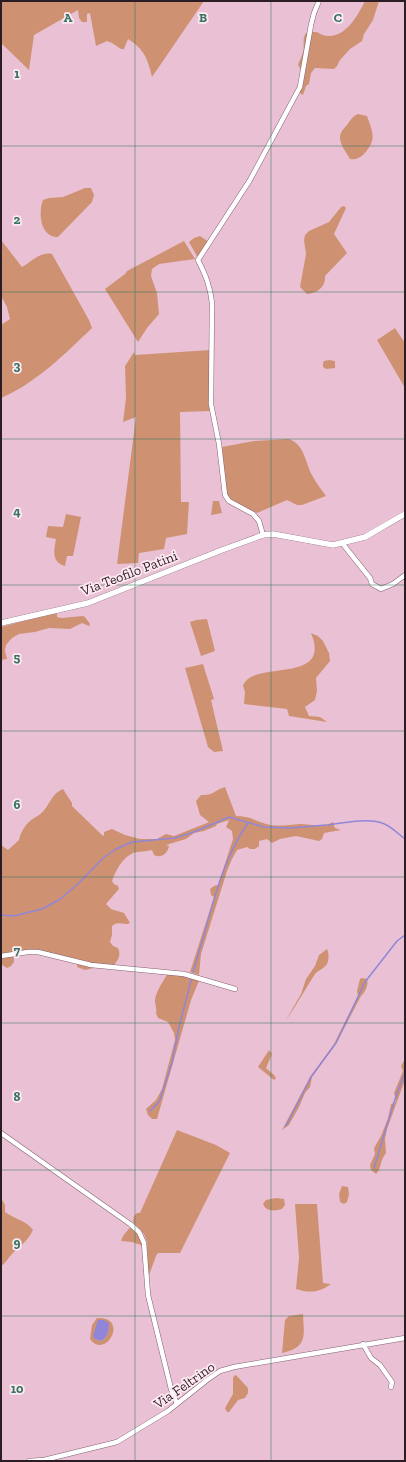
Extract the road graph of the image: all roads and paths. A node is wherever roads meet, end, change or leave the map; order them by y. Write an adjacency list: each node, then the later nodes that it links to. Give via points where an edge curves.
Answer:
1 (319, 1): 3 (street, via 311,25 300,87 250,180 198,260 208,280 212,303 211,404 225,494 230,501 254,514)
2 (405, 514): 4 (street, Via Teofilo Patini, via 365,537)
3 (263, 535): 4 (street, Via Teofilo Patini, via 273,534 333,545); 6 (street, Via Teofilo Patini, via 88,603)
4 (342, 543): 5 (street, via 376,587 381,589)
5 (405, 575)
6 (1, 623)
7 (1, 956): 8 (street, via 38,952 91,965 184,974)
8 (235, 989)
9 (1, 1133): 13 (street, via 139,1232 144,1243 148,1295)
10 (405, 1338): 11 (street, Via Feltrino)
11 (363, 1344): 12 (street, via 371,1358 380,1365 392,1382); 13 (street, Via Feltrino, via 234,1367 220,1372)
12 (390, 1387)
13 (176, 1404): 14 (street, Via Feltrino, via 116,1442 44,1460)
14 (29, 1461)

